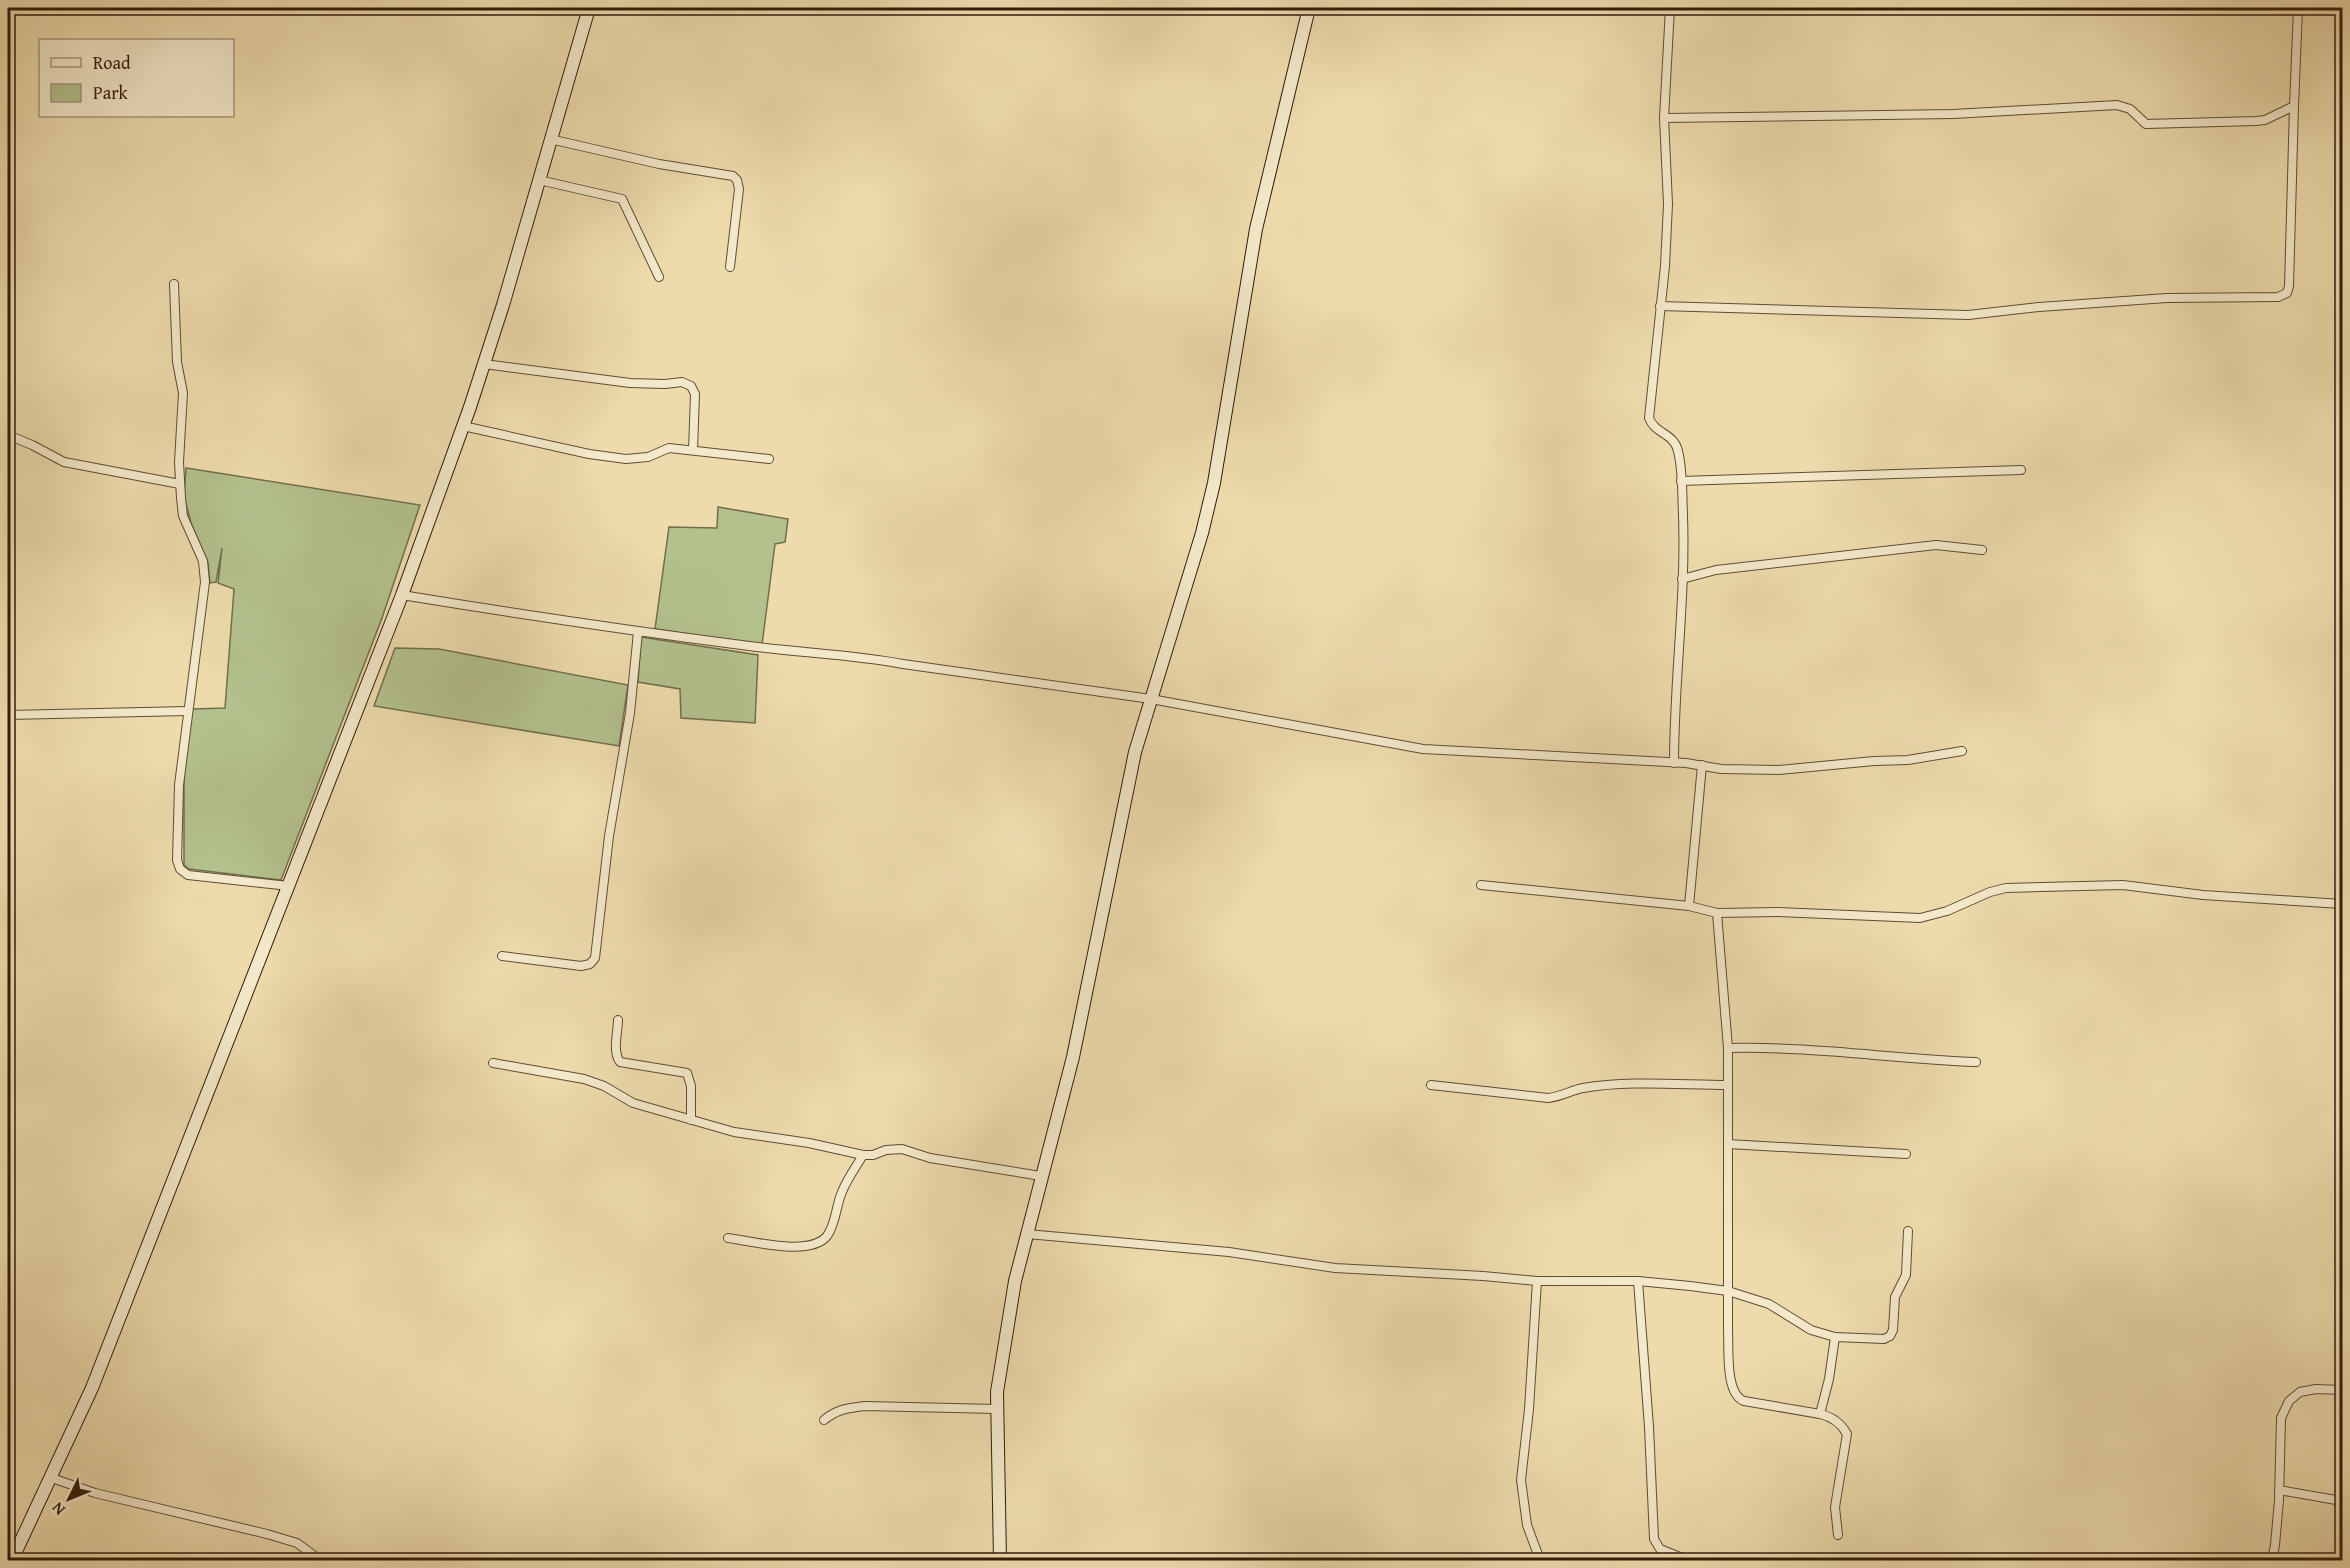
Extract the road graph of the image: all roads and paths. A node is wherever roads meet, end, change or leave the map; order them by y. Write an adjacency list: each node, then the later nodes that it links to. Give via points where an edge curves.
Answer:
1 (589, 8): 7 (street)
2 (1309, 8): 25 (street, via 1256,229 1214,483)
3 (1670, 8): 6 (street)
4 (2298, 8): 5 (street)
5 (2294, 106): 6 (street, via 2265,120 2235,123 2146,124 2130,109 2117,105 1953,114); 12 (street, via 2289,286 2287,293 2278,297 2167,298 1968,315)
6 (1664, 118): 12 (street, via 1668,204)
7 (550, 139): 8 (street); 9 (street, via 733,176 739,189)
8 (539, 180): 10 (street, via 622,199); 13 (street)
9 (730, 267)
10 (659, 278)
11 (174, 284): 20 (street, via 177,362 183,393)
12 (1660, 306): 19 (street, via 1649,418 1657,430 1675,441)
13 (484, 364): 14 (street); 16 (street, via 630,383 682,382 691,386 695,394)
14 (463, 426): 16 (street, via 626,459 648,457 669,448); 23 (street)
15 (8, 435): 20 (street, via 64,462)
16 (693, 450): 17 (street)
17 (769, 459)
18 (2021, 470): 19 (street)
19 (1681, 481): 22 (street)
20 (180, 484): 26 (street, via 183,516 203,561 205,582)
21 (1982, 550): 22 (street, via 1936,545 1716,570)
22 (1682, 579): 29 (street)
23 (402, 595): 24 (street); 32 (street)
24 (638, 632): 25 (street, via 867,657); 36 (street, via 596,958 581,966)
25 (1151, 699): 29 (street, via 1423,749); 47 (street, via 1127,791 1073,1057)
26 (188, 711): 27 (street); 32 (street, via 179,785 180,869 188,875)
27 (8, 715)
28 (1962, 751): 30 (street, via 1908,760 1779,770)
29 (1674, 763): 30 (street)
30 (1702, 765): 34 (street)
31 (1481, 885): 34 (street)
32 (290, 886): 59 (street, via 120,1319)
33 (2343, 904): 35 (street, via 2203,895 2123,885 2006,888 1920,918)
34 (1689, 906): 35 (street)
35 (1717, 913): 38 (street)
36 (502, 956)
37 (618, 1020): 43 (street, via 616,1049 620,1062 682,1072 690,1077)
38 (1728, 1048): 39 (street, via 1809,1049); 42 (street)
39 (1976, 1062)
40 (493, 1063): 43 (street, via 584,1079 633,1103)
41 (1431, 1085): 42 (street, via 1548,1098 1562,1097 1581,1088)
42 (1728, 1085): 44 (street)
43 (691, 1120): 46 (street, via 734,1132)
44 (1728, 1144): 45 (street); 53 (street)
45 (1906, 1154)
46 (863, 1155): 47 (street, via 902,1149 930,1158); 50 (street, via 842,1191 831,1229 819,1242 792,1247)
47 (1041, 1176): 49 (street)
48 (1908, 1231): 54 (street, via 1906,1275 1895,1297 1890,1336)
49 (1027, 1234): 51 (street, via 1228,1252 1335,1268); 56 (street, via 1006,1333)
50 (728, 1238)
51 (1537, 1281): 52 (street); 66 (street, via 1521,1480 1527,1526)
52 (1638, 1281): 53 (street); 67 (street, via 1654,1539 1660,1549)
53 (1728, 1292): 54 (street, via 1769,1304 1811,1330); 57 (street, via 1730,1371 1737,1399)
54 (1834, 1337): 57 (street)
55 (2343, 1390): 60 (street, via 2300,1392 2289,1401 2281,1418)
56 (997, 1409): 58 (street, via 866,1406 847,1408); 65 (street)
57 (1820, 1414): 62 (street, via 1831,1417 1847,1434 1835,1507)
58 (824, 1420)
59 (52, 1478): 63 (street); 64 (street, via 95,1493 297,1543)
60 (2279, 1490): 61 (street); 68 (street)
61 (2343, 1501)
62 (1838, 1535)
63 (12, 1560)
64 (320, 1560)
65 (1000, 1560)
66 (1540, 1560)
67 (1687, 1560)
68 (2272, 1560)

